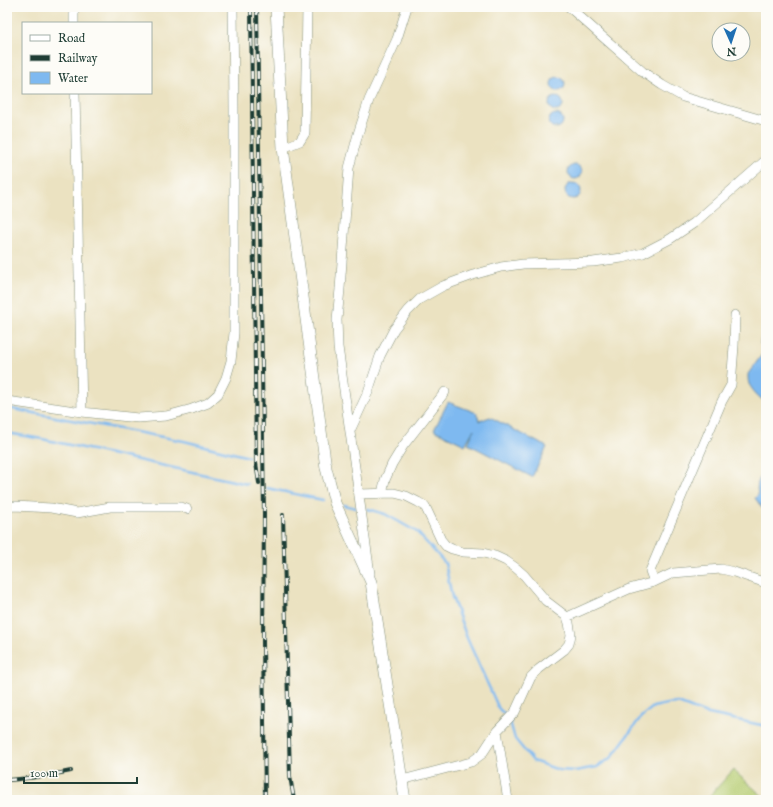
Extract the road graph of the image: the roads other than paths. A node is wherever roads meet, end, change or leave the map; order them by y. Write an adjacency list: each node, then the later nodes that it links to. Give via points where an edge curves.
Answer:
1 (74, 7): 7 (street)
2 (233, 7): 15 (street, via 234,333 226,378 218,394 208,403 166,416 138,418)
3 (276, 7): 10 (street)
4 (308, 7): 10 (street, via 305,133 300,141)
5 (407, 7): 16 (street, via 397,39 369,100 349,168 337,320 338,347)
6 (569, 7): 9 (street, via 643,72 662,85 683,97)
7 (74, 22)
8 (75, 94): 15 (street)
9 (766, 121)
10 (283, 148): 21 (street, via 326,468 335,503)
11 (766, 160): 16 (street, via 694,223 643,253 594,262 501,267 473,274 420,299 394,329 380,356 368,392)
12 (735, 315): 22 (street, via 731,385 650,571)
13 (445, 392): 17 (street, via 403,446 392,464)
14 (7, 401): 15 (street)
15 (82, 412)
16 (350, 431): 18 (street)
17 (382, 493): 18 (street); 24 (street, via 406,496 425,506 440,540 446,546 463,552 495,556 506,561 524,575 546,601)
18 (359, 494): 21 (street)
19 (7, 507): 20 (street, via 51,508 78,512 110,507)
20 (187, 509)
21 (371, 582): 26 (street)
22 (654, 582): 23 (street, via 673,573 721,569); 24 (street, via 629,589)
23 (766, 583)
24 (567, 617): 25 (street, via 571,635 569,644 531,677 515,712)
25 (500, 728): 26 (street, via 482,754 471,762); 28 (street)
26 (402, 780): 27 (street)
27 (405, 800)
28 (508, 800)

